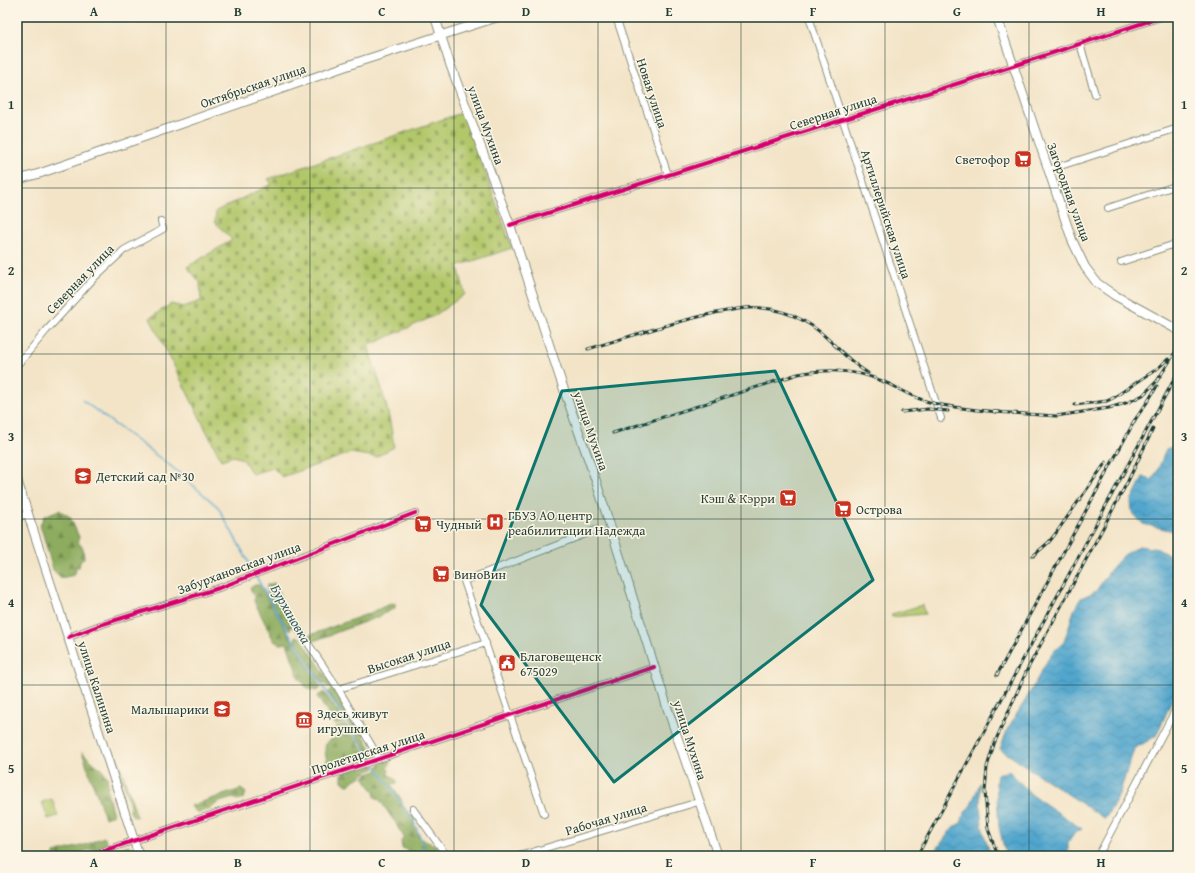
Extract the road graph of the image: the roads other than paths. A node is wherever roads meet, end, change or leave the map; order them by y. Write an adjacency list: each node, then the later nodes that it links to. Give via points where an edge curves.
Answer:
1 (435, 17): 7 (main road, улица Мухина)
2 (498, 17): 7 (main road, Октябрьская улица)
3 (616, 17): 14 (street, Новая улица)
4 (809, 17): 11 (street, Артиллерийская улица)
5 (997, 17): 9 (main road, Загородная улица)
6 (1161, 17): 8 (street, Северная улица)
7 (441, 36): 15 (main road, Октябрьская улица, via 358,62); 19 (main road, улица Мухина)
8 (1080, 44): 9 (street, Северная улица); 10 (street)
9 (1013, 66): 11 (street, Северная улица); 13 (main road, Загородная улица)
10 (1095, 94)
11 (844, 120): 14 (street, Северная улица); 24 (street, Артиллерийская улица)
12 (1178, 128): 13 (street)
13 (1048, 170): 22 (main road, Загородная улица, via 1072,240 1097,283)
14 (668, 175): 19 (street, Северная улица)
15 (17, 180)
16 (1178, 186): 17 (street)
17 (1108, 208)
18 (161, 221): 23 (street, Северная улица, via 163,229 124,250 95,277)
19 (510, 225): 33 (main road, улица Мухина, via 596,481)
20 (1178, 243): 21 (street)
21 (1121, 262)
22 (1174, 328)
23 (17, 363)
24 (942, 418)
25 (17, 480): 27 (main road, улица Калинина)
26 (415, 513): 31 (street, Забурхановская улица, via 208,592)
27 (29, 514): 28 (street); 31 (main road, улица Калинина)
28 (17, 517)
29 (596, 530): 32 (street, via 464,581)
30 (297, 627): 34 (street)
31 (69, 637): 41 (main road, улица Калинина)
32 (486, 643): 34 (street, Высокая улица); 36 (street)
33 (654, 667): 36 (street, Пролетарская улица); 38 (main road, улица Мухина)
34 (339, 689): 37 (street)
35 (1178, 705): 47 (street)
36 (510, 715): 37 (street, Пролетарская улица); 40 (street)
37 (375, 760): 41 (street, Пролетарская улица)
38 (698, 802): 45 (street, Рабочая улица); 46 (main road, улица Мухина)
39 (413, 809): 44 (street)
40 (544, 814)
41 (134, 840): 42 (street, Пролетарская улица); 43 (main road, улица Калинина)
42 (88, 856)
43 (139, 856)
44 (447, 856)
45 (519, 856)
46 (718, 856)
47 (1098, 856)

